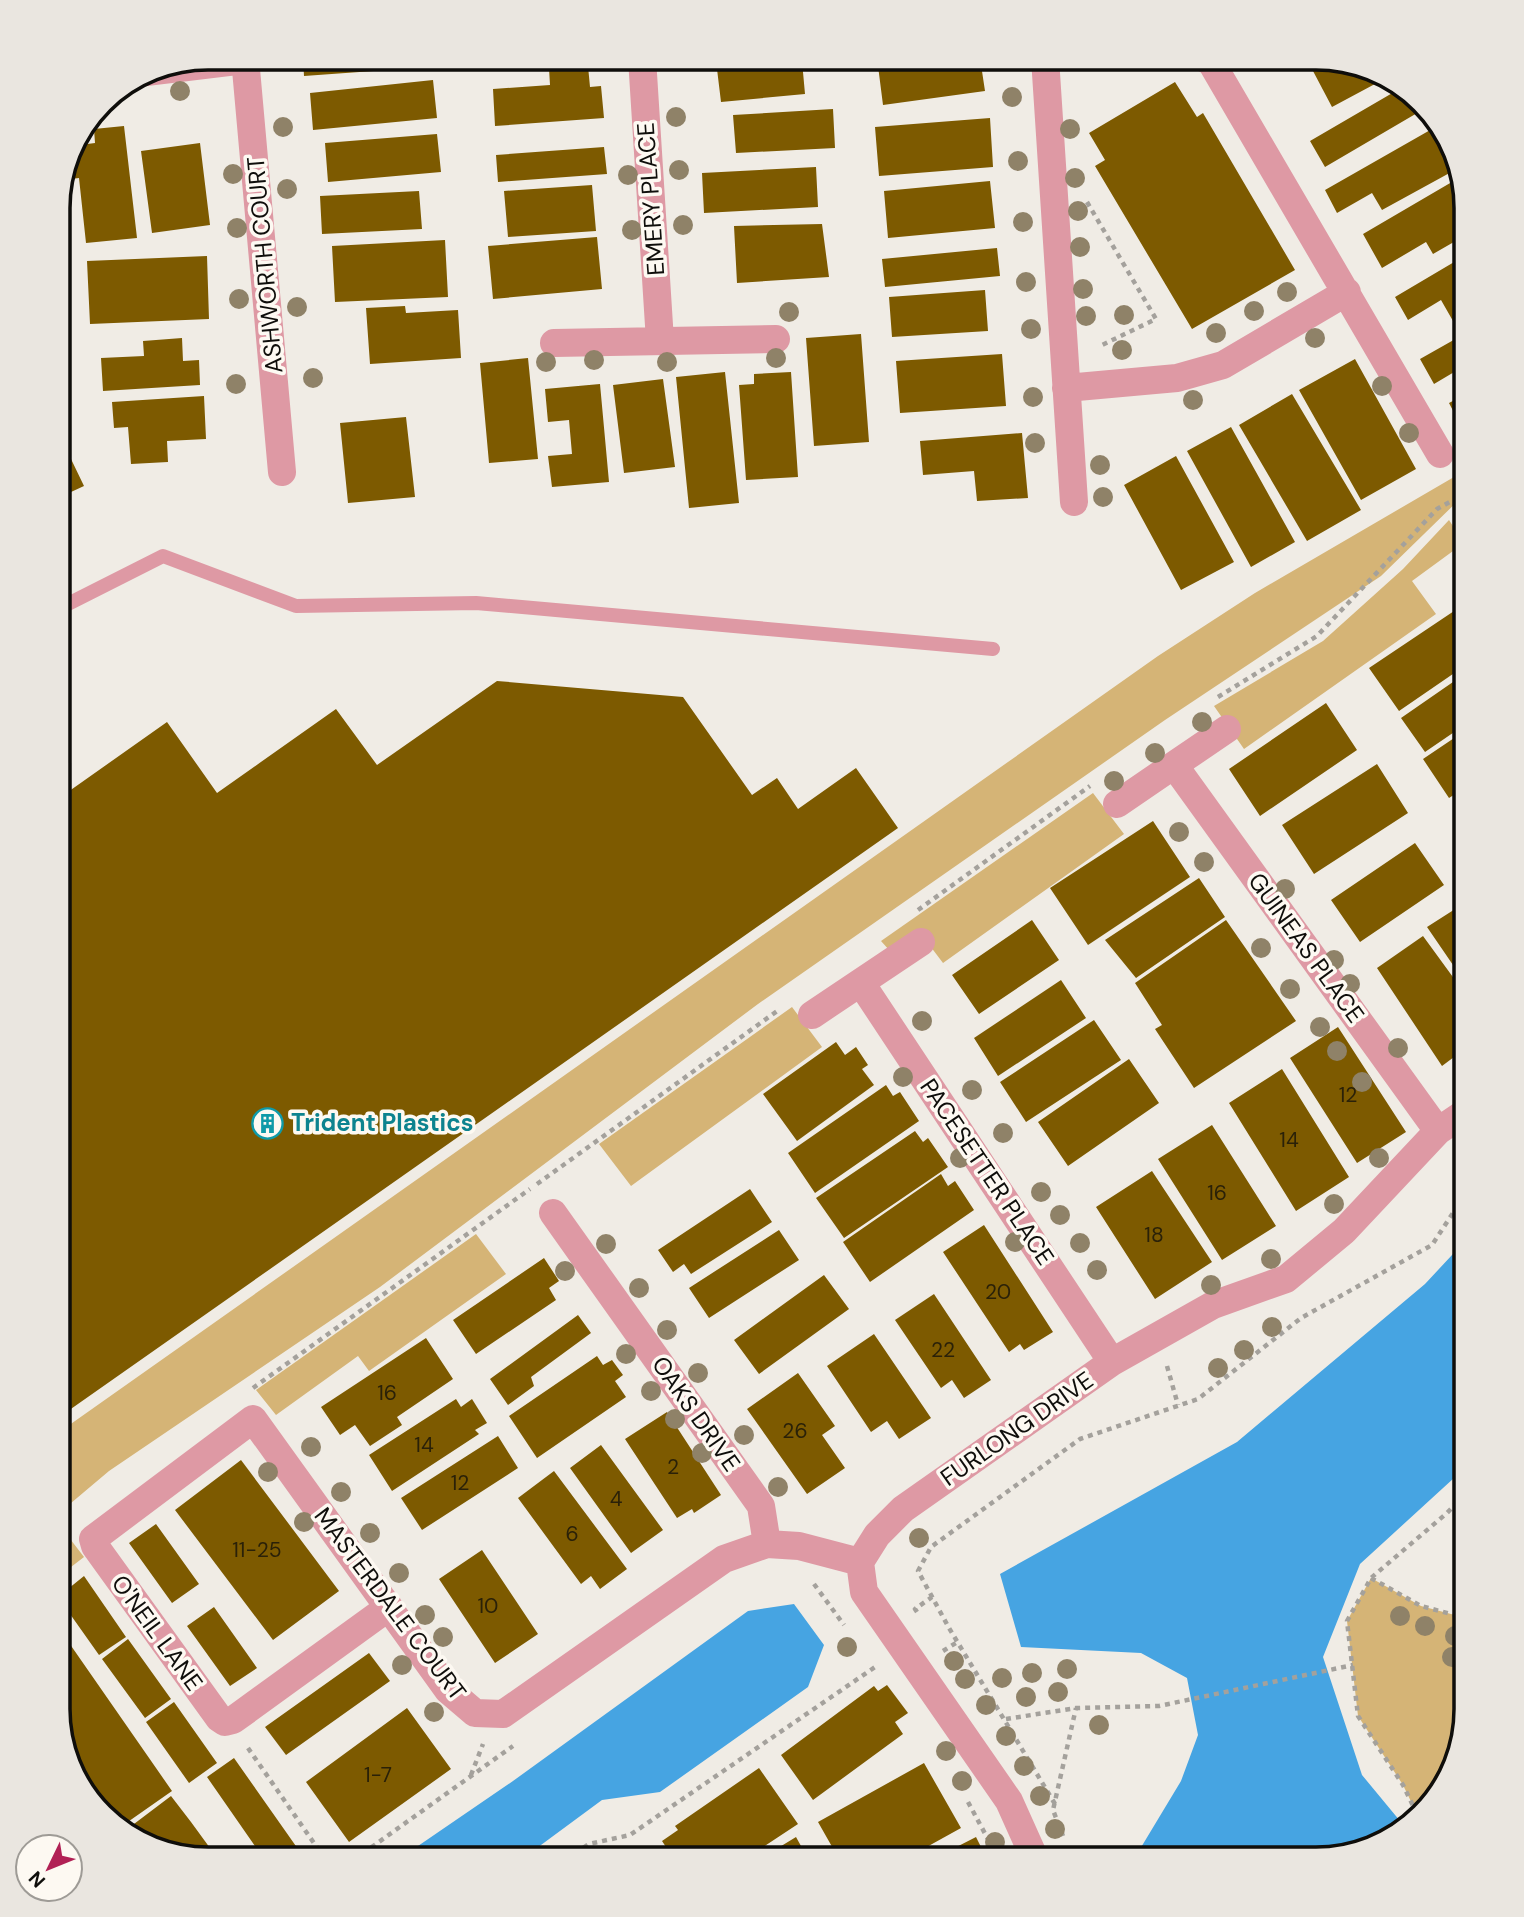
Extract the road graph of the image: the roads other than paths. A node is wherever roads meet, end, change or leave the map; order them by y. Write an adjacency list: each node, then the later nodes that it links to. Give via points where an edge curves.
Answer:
1 (246, 70): 11 (street, ASHWORTH COURT)
2 (643, 70): 7 (street, EMERY PLACE)
3 (1046, 70): 9 (street)
4 (1216, 70): 5 (street)
5 (1347, 292): 9 (street, via 1223,365 1177,378); 10 (street)
6 (776, 339): 7 (street)
7 (660, 341): 8 (street)
8 (554, 343)
9 (1066, 388): 12 (street)
10 (1440, 454)
11 (282, 472)
12 (1074, 502)
13 (70, 603): 14 (lane, via 163,556 296,606 476,603)
14 (993, 649)
15 (1227, 729): 16 (street)
16 (1174, 765): 17 (street); 22 (street, GUINEAS PLACE)
17 (1117, 804)
18 (921, 942): 19 (street)
19 (861, 983): 20 (street); 24 (street, PACESETTER PLACE)
20 (812, 1016)
21 (1454, 1120): 22 (street, FURLONG DRIVE)
22 (1438, 1131): 24 (street, FURLONG DRIVE, via 1344,1231 1286,1279 1213,1305)
23 (553, 1213): 26 (street, OAKS DRIVE, via 761,1506)
24 (1112, 1362): 27 (street, FURLONG DRIVE, via 903,1509 877,1535)
25 (253, 1419): 28 (street, MASTERDALE COURT); 28 (street, O'NEIL LANE, via 93,1539 94,1546 219,1718 230,1722)
26 (766, 1544): 27 (street, via 800,1546); 28 (street, MASTERDALE COURT, via 724,1559 503,1714 475,1713 461,1704)
27 (860, 1562): 29 (street, via 864,1592 1009,1801)
28 (389, 1607)
29 (1030, 1847)

